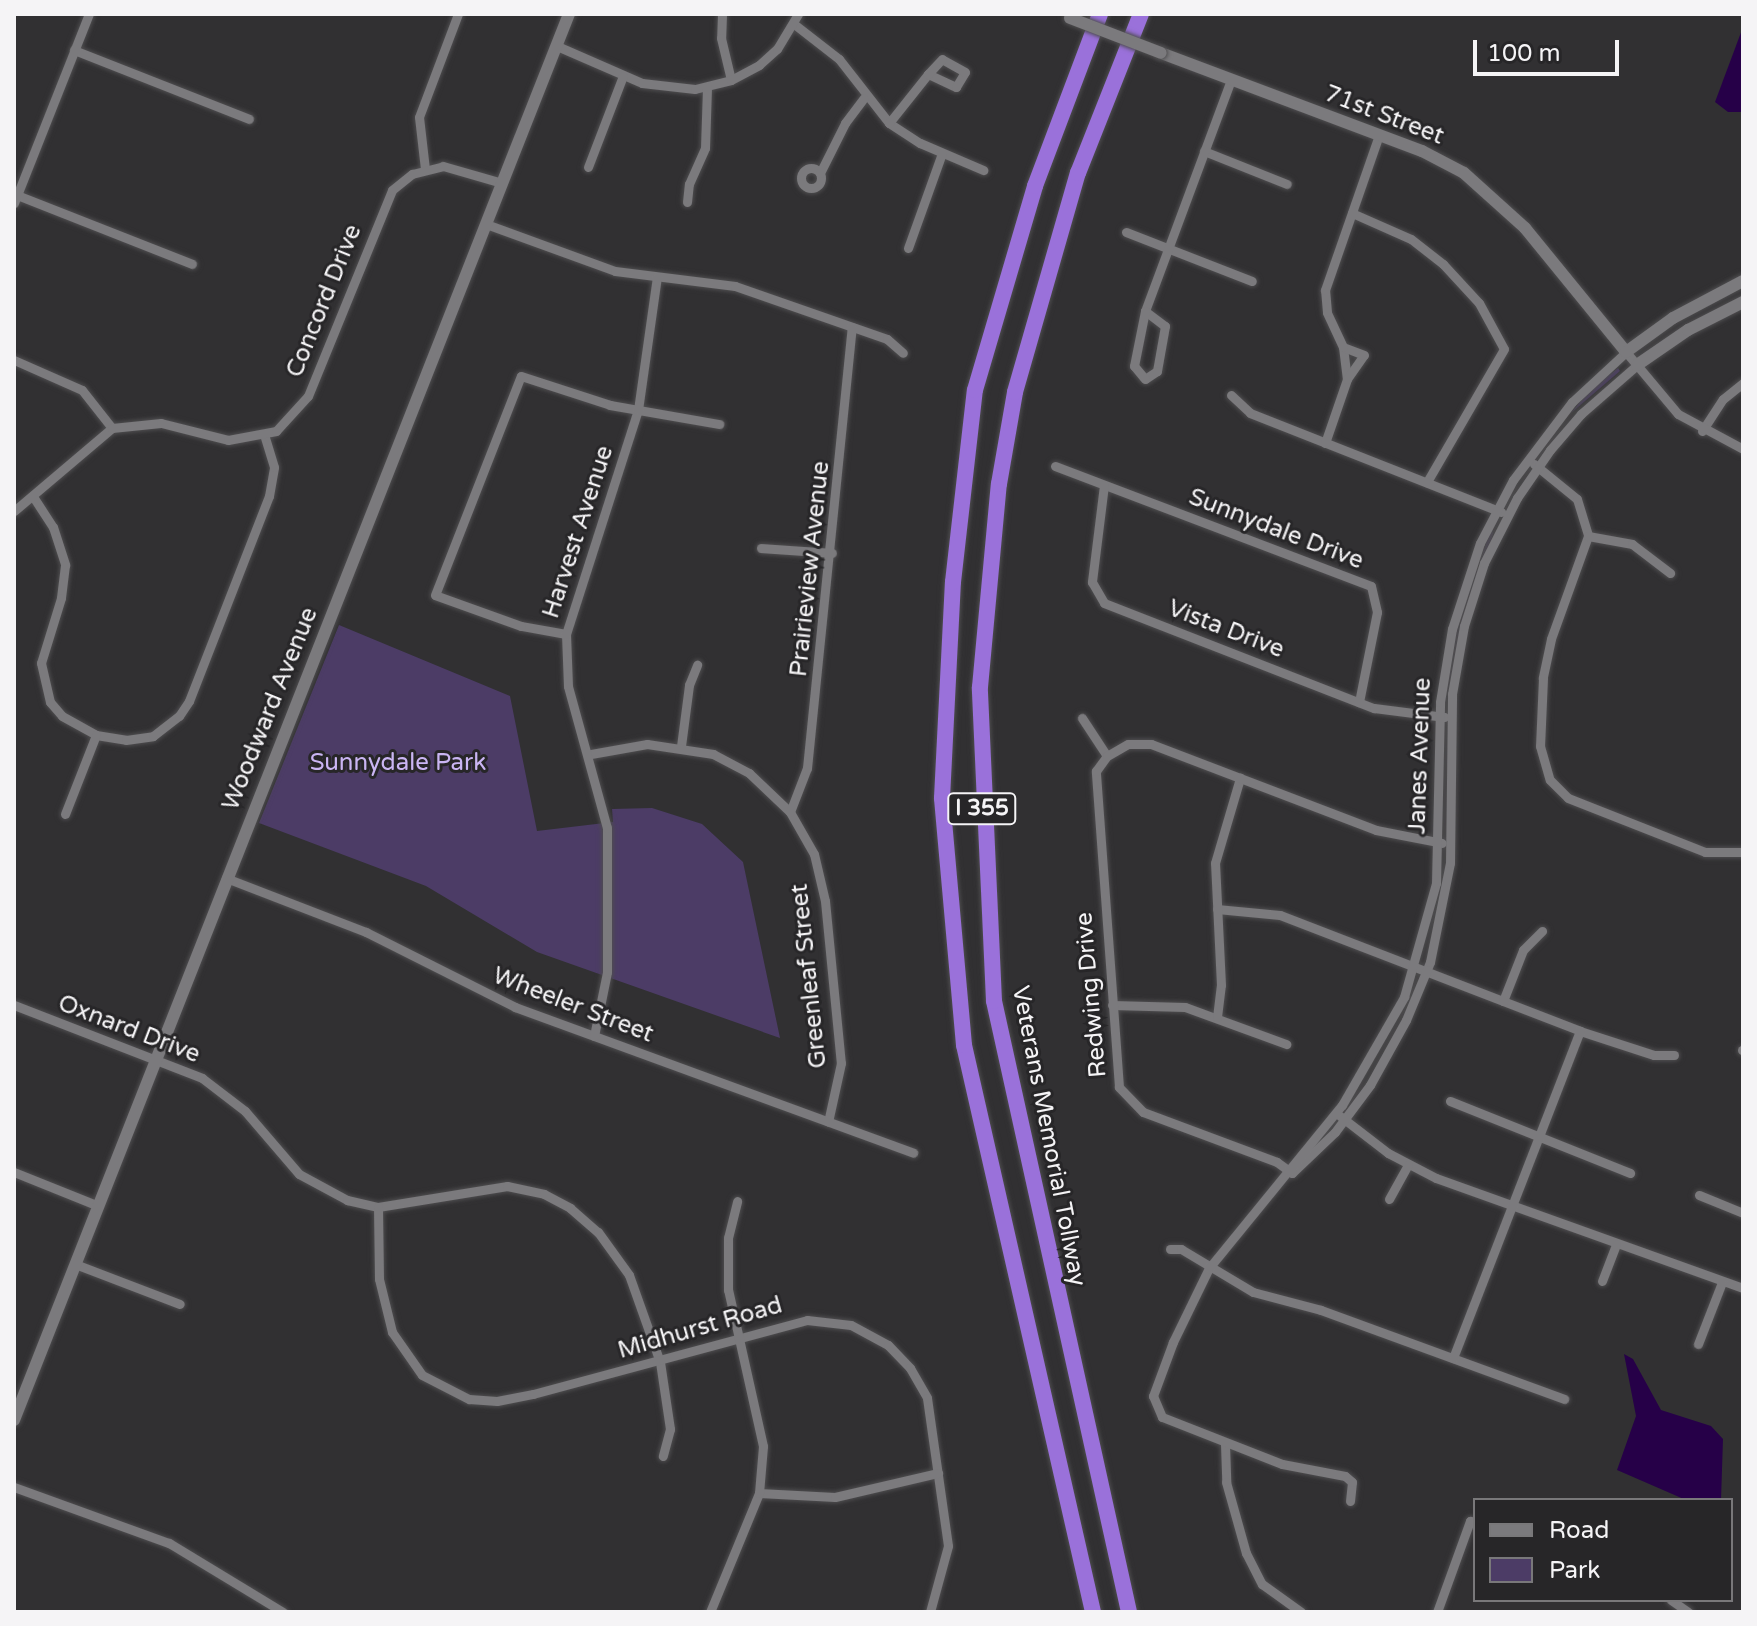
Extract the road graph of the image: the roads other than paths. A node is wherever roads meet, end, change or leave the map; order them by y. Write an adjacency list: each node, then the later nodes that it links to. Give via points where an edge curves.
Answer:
1 (89, 14): 10 (street)
2 (458, 14): 23 (street, via 419,117)
3 (569, 14): 9 (main road, Woodward Avenue)
4 (722, 14): 13 (street, via 721,38)
5 (1100, 14): 140 (highway, I 355, via 1035,186 975,390 953,582 942,798 964,1045)
6 (1141, 14): 141 (highway, Veterans Memorial Tollway / I 355, via 1078,173 1015,392 999,484 980,687 994,1001)
7 (1065, 16): 14 (main road, 71st Street, bridge)
8 (796, 19): 13 (street, via 777,49); 16 (street, via 839,59)
9 (557, 46): 12 (street); 26 (main road, Woodward Avenue)
10 (74, 50): 17 (street); 28 (street)
11 (928, 74): 18 (street)
12 (623, 76): 15 (street, via 667,89); 22 (street)
13 (731, 80): 15 (street)
14 (1231, 80): 19 (main road, 71st Street); 20 (street)
15 (707, 87): 29 (street, via 705,148)
16 (864, 98): 18 (street); 25 (street)
17 (249, 119)
18 (889, 123): 21 (street)
19 (1379, 135): 30 (street); 43 (main road, 71st Street, via 1444,162 1494,196)
20 (1204, 151): 27 (street); 34 (street)
21 (942, 153): 24 (street); 33 (street)
22 (588, 167)
23 (425, 169): 26 (street, via 452,166); 54 (street, Concord Drive, via 387,197 308,396 293,416)
24 (983, 170)
25 (820, 173)
26 (502, 183): 31 (main road, Woodward Avenue)
27 (1287, 184)
28 (16, 199): 35 (street)
29 (687, 202)
30 (1352, 213): 42 (street, via 1325,290 1327,312); 60 (street, via 1411,239 1458,277 1508,348)
31 (486, 224): 36 (street, via 603,268); 86 (main road, Woodward Avenue)
32 (1126, 232): 34 (street)
33 (908, 248)
34 (1166, 248): 37 (street); 40 (street)
35 (192, 264)
36 (657, 277): 41 (street, via 735,286); 50 (street, Harvest Avenue)
37 (1252, 281)
38 (1743, 281): 43 (main road, Janes Avenue, via 1673,318)
39 (1743, 302): 46 (main road, Janes Avenue, via 1688,330)
40 (1145, 311): 40 (street, via 1134,366 1145,379 1157,371 1165,326)
41 (852, 327): 44 (street, via 887,339); 68 (street, Prairieview Avenue)
42 (1343, 347): 47 (street); 47 (street, via 1364,355)
43 (1626, 352): 46 (street); 57 (street, Janes Avenue, via 1572,402)
44 (903, 353)
45 (14, 360): 52 (street, via 82,390)
46 (1637, 365): 53 (street, via 1678,414); 59 (street, Janes Avenue, via 1581,414)
47 (1347, 379): 55 (street)
48 (1743, 383): 53 (street, via 1723,399)
49 (1231, 395): 55 (street, via 1248,412)
50 (638, 410): 51 (street); 70 (street, Harvest Avenue); 70 (street, via 521,376 435,595 521,626)
51 (719, 424)
52 (112, 428): 54 (street, via 161,423 220,440); 62 (street, via 78,452)
53 (1702, 431): 56 (street)
54 (265, 437): 76 (street, via 274,467 272,488 184,709 153,736 126,740)
55 (1325, 443): 60 (street)
56 (1743, 449)
57 (1527, 460): 59 (street); 63 (street, Janes Avenue)
58 (1055, 466): 61 (street, Sunnydale Drive)
59 (1538, 467): 65 (street, Janes Avenue); 66 (street, via 1577,499)
60 (1427, 482): 63 (street)
61 (1104, 485): 72 (street, Vista Drive, via 1092,582 1104,603); 72 (street, Sunnydale Drive, via 1371,586 1377,612)
62 (34, 498): 64 (street); 76 (street, via 53,527 65,565 41,663 44,691 62,716)
63 (1496, 510): 65 (street); 73 (street, Janes Avenue, via 1457,608)
64 (14, 511)
65 (1508, 515): 75 (street, Janes Avenue, via 1484,563 1464,626)
66 (1588, 536): 69 (street, via 1632,544); 85 (street, via 1551,639 1543,678 1540,741 1547,776 1568,798 1704,851)
67 (761, 548): 68 (street)
68 (832, 553): 81 (street, Prairieview Avenue, via 807,768)
69 (1670, 573)
70 (566, 634): 78 (street, Harvest Avenue, via 568,686)
71 (697, 665): 77 (street)
72 (1359, 702): 73 (street, Vista Drive)
73 (1440, 717): 75 (street, Vista Drive); 83 (street, Janes Avenue)
74 (1082, 718): 79 (street)
75 (1451, 718): 84 (street, Janes Avenue)
76 (96, 735): 82 (street)
77 (681, 746): 78 (street, Greenleaf Street, via 647,744); 81 (street, Greenleaf Street, via 738,766)
78 (591, 754): 96 (street, Harvest Avenue, via 609,856 607,972)
79 (1107, 756): 80 (street, via 1128,744 1151,744); 93 (street, Redwing Drive, via 1095,779)
80 (1240, 778): 83 (street, via 1376,830); 87 (street, via 1217,849)
81 (790, 812): 102 (street, Greenleaf Street, via 814,854 825,901 841,1063)
82 (65, 814)
83 (1440, 842): 84 (street); 89 (street, Janes Avenue, via 1432,906)
84 (1451, 843): 90 (street, Janes Avenue, via 1443,915)
85 (1743, 852)
86 (226, 878): 96 (street, Wheeler Street, via 366,932 485,994); 99 (main road, Woodward Avenue)
87 (1217, 909): 89 (street, via 1280,915); 94 (street)
88 (1542, 931): 91 (street, via 1523,950)
89 (1415, 968): 90 (street); 101 (street, Janes Avenue, via 1382,1044)
90 (1426, 972): 91 (street); 101 (street, Janes Avenue, via 1388,1056)
91 (1503, 1001): 95 (street)
92 (14, 1005): 99 (street, Oxnard Drive)
93 (1112, 1005): 94 (street, via 1165,1004); 107 (street, Redwing Drive, via 1119,1087 1132,1105 1277,1162)
94 (1217, 1017): 97 (street)
95 (1580, 1031): 98 (street, via 1654,1055); 103 (street)
96 (594, 1036): 102 (street, Wheeler Street)
97 (1286, 1044)
98 (1674, 1055)
99 (153, 1062): 112 (main road, Woodward Avenue); 114 (street, Oxnard Drive, via 187,1071 230,1098 292,1166 320,1188)
100 (1450, 1101): 103 (street)
101 (1341, 1117): 105 (street); 107 (street, Janes Avenue, via 1303,1167)
102 (828, 1122): 104 (street, Wheeler Street)
103 (1539, 1138): 108 (street); 113 (street)
104 (913, 1153)
105 (1408, 1165): 110 (street); 113 (street)
106 (14, 1172): 112 (street)
107 (1292, 1173): 119 (street, Janes Avenue)
108 (1630, 1173)
109 (1699, 1195): 115 (street)
110 (1389, 1199)
111 (737, 1201): 124 (street, via 727,1261)
112 (96, 1205): 118 (main road, Woodward Avenue)
113 (1512, 1206): 116 (street); 126 (street)
114 (378, 1207): 127 (street, Oxnard Drive, via 495,1185 558,1200 598,1232 621,1261); 127 (street, Midhurst Road, via 379,1279 392,1332 413,1366 443,1390 497,1401)
115 (1743, 1213)
116 (1616, 1245): 120 (street); 121 (street)
117 (1170, 1249): 119 (street, via 1181,1249)
118 (75, 1264): 123 (street); 129 (main road, Woodward Avenue)
119 (1209, 1268): 126 (street, via 1253,1292); 130 (street, Janes Avenue, via 1153,1396 1156,1411)
120 (1602, 1281)
121 (1722, 1282): 122 (street); 125 (street)
122 (1743, 1288)
123 (180, 1304)
124 (738, 1338): 127 (street, Midhurst Road); 132 (street, Midhurst Road, via 819,1320 851,1325 879,1338 910,1368 927,1398); 134 (street, via 760,1420)
125 (1698, 1344)
126 (1453, 1358): 128 (street)
127 (660, 1362): 131 (street, Oxnard Drive, via 670,1429)
128 (1564, 1399)
129 (14, 1420)
130 (1225, 1444): 135 (street, via 1282,1464 1345,1476 1352,1482); 142 (street, via 1226,1482 1246,1553 1271,1593)
131 (663, 1456)
132 (938, 1473): 134 (street, via 835,1497); 139 (street, Midhurst Road, via 948,1555)
133 (14, 1487): 137 (street, via 169,1543)
134 (759, 1493): 138 (street)
135 (1350, 1501)
136 (1473, 1522): 143 (street)
137 (283, 1612)
138 (710, 1612)
139 (930, 1612)
140 (1093, 1612)
141 (1129, 1612)
142 (1301, 1612)
143 (1437, 1612)

